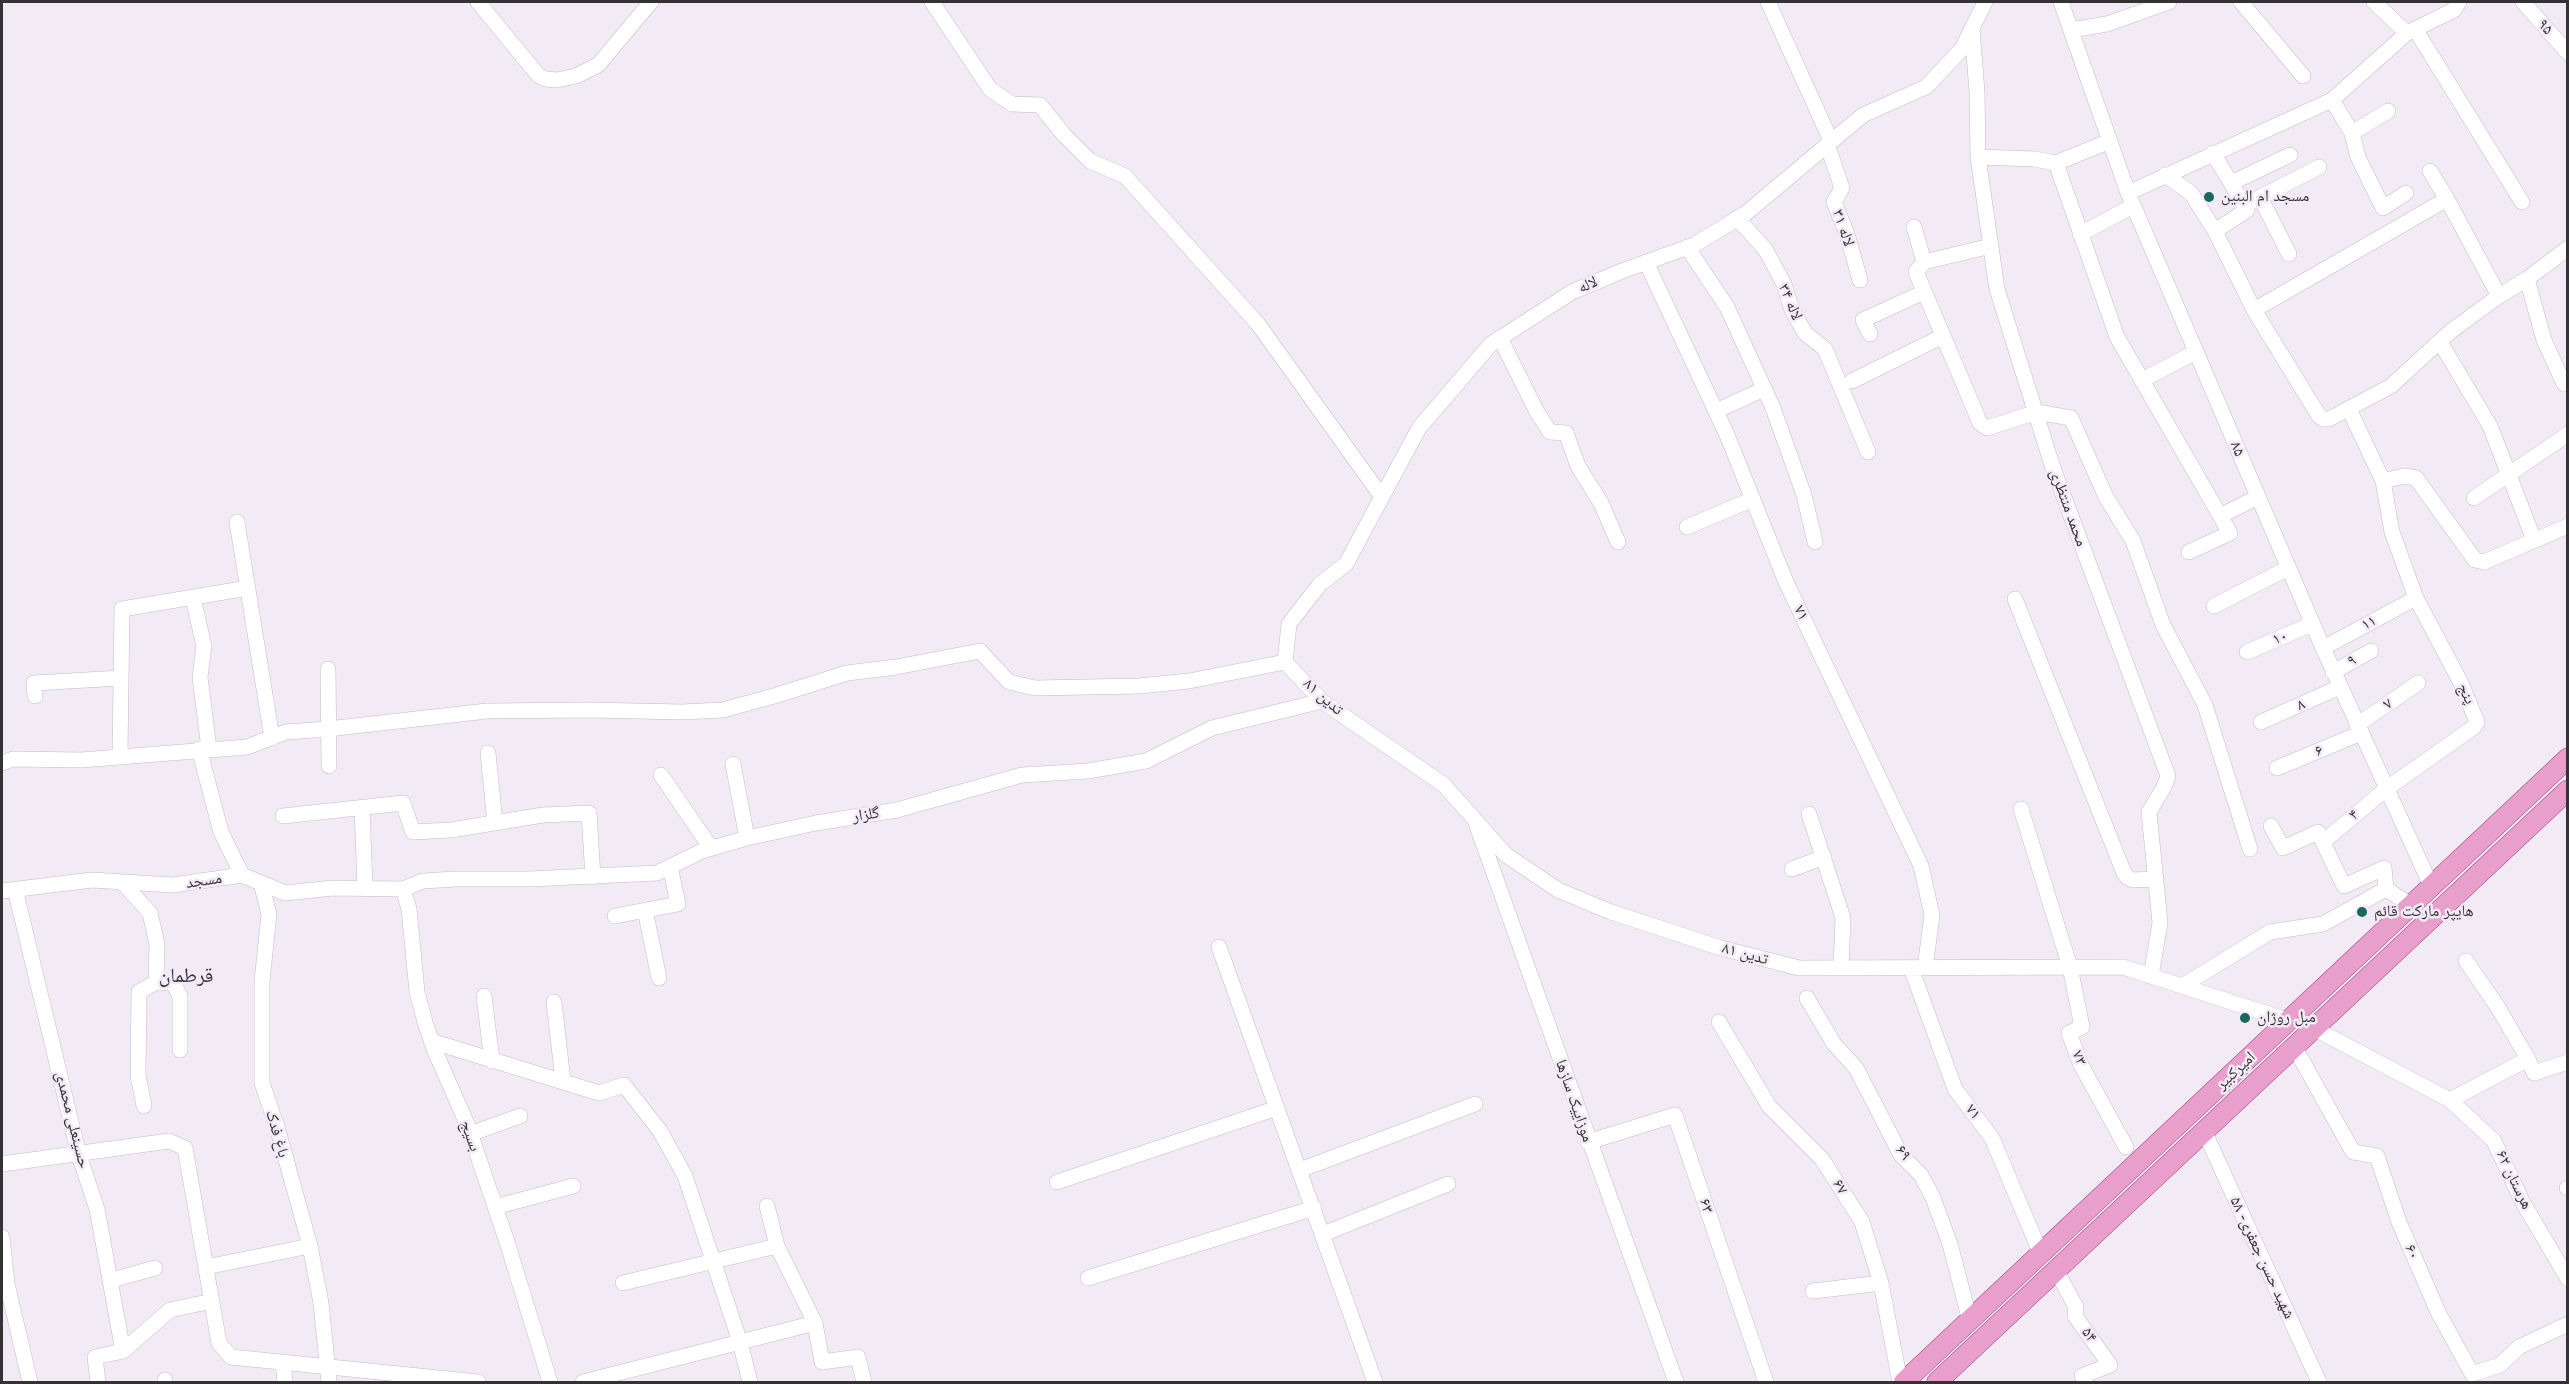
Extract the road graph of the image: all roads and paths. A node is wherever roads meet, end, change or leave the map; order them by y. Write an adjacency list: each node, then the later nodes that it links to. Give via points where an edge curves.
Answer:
1 (478, 2): 2 (street, via 538,75 557,80 598,65)
2 (651, 2)
3 (932, 2): 67 (street, via 990,89 1012,104 1040,105 1090,161 1125,176 1258,324)
4 (1768, 2): 21 (street, لاله ۳۱)
5 (1985, 2): 12 (street, لاله)
6 (2061, 2): 13 (street, ۸۵)
7 (2169, 2): 13 (street, via 2107,24)
8 (2241, 2): 16 (street)
9 (2374, 2): 14 (street)
10 (2458, 2): 14 (street, via 2454,10)
11 (2523, 2): 15 (street, ۹۵)
12 (1972, 28): 21 (street, لاله, via 1962,49 1926,87 1863,116); 24 (street, محمد منتظری)
13 (2071, 30): 20 (street, ۸۵)
14 (2411, 31): 17 (street); 34 (street)
15 (2568, 53)
16 (2303, 76)
17 (2332, 100): 19 (street); 22 (street)
18 (2388, 111): 19 (street)
19 (2352, 133): 30 (street, via 2358,157 2383,208)
20 (2110, 141): 25 (street); 32 (street, ۸۵)
21 (1829, 142): 36 (street, لاله); 47 (street, لاله ۳۱, via 1842,188 1834,202)
22 (2213, 153): 28 (street); 29 (street)
23 (2290, 155): 29 (street)
24 (1978, 157): 25 (street); 40 (street, محمد منتظری)
25 (2056, 163): 39 (street)
26 (2319, 167): 31 (street)
27 (2430, 171): 33 (street)
28 (2165, 175): 32 (street); 38 (street, via 2191,193)
29 (2231, 183): 35 (street)
30 (2406, 194)
31 (2260, 197): 35 (street); 43 (street)
32 (2131, 199): 39 (street); 55 (street, ۸۵)
33 (2447, 199): 49 (street); 50 (street)
34 (2522, 202)
35 (2244, 205): 38 (street, via 2247,210)
36 (1737, 218): 41 (street, لاله); 64 (street, لاله ۳۴, via 1765,249 1804,333 1825,349)
37 (1914, 227): 45 (street)
38 (2215, 231): 50 (street)
39 (2080, 234): 57 (street, via 2117,337)
40 (1991, 246): 45 (street); 62 (street, محمد منتظری, via 1997,289)
41 (1687, 247): 44 (street, لاله); 59 (street, via 1727,307)
42 (2568, 248): 46 (street)
43 (2289, 254)
44 (1646, 262): 53 (street, لاله, via 1572,292); 61 (street, ۷۱)
45 (1924, 262): 48 (street, via 1916,272)
46 (2527, 279): 49 (street); 58 (street, via 2544,340)
47 (1860, 280)
48 (1924, 292): 51 (street, via 1863,320); 52 (street)
49 (2499, 296): 54 (street)
50 (2254, 310): 60 (street, via 2319,416 2329,418)
51 (1870, 334)
52 (1943, 336): 56 (street); 62 (street, via 1983,426)
53 (1500, 338): 67 (street, لاله, via 1419,428); 76 (street, via 1543,422 1550,432 1566,433 1578,466 1601,503)
54 (2440, 342): 60 (street, via 2391,386); 65 (street, via 2490,426)
55 (2196, 352): 57 (street); 68 (street, ۸۵)
56 (1852, 381)
57 (2142, 381): 71 (street)
58 (2566, 386)
59 (1764, 389): 61 (street); 77 (street, via 1791,454)
60 (2349, 409): 66 (street)
61 (1716, 411): 70 (street, ۷۱)
62 (2037, 412): 126 (street, via 2071,418 2106,497 2133,541 2163,625 2205,705); 132 (street, محمد منتظری, via 2068,508 2168,776 2149,812)
63 (2568, 434): 65 (street)
64 (1868, 452)
65 (2510, 475): 69 (street); 75 (street)
66 (2383, 481): 75 (street, via 2404,476 2416,478 2475,560 2484,562); 82 (street, via 2392,532)
67 (1382, 497): 89 (street, لاله, via 1346,564 1320,584 1289,624)
68 (2258, 497): 71 (street); 79 (street, ۸۵)
69 (2474, 498)
70 (1753, 499): 73 (street); 146 (street, ۷۱, via 1786,582 1922,866 1932,915)
71 (2220, 516): 78 (street, via 2230,533)
72 (237, 522): 80 (street)
73 (1686, 526)
74 (2568, 526): 75 (street)
75 (2534, 540)
76 (1618, 542)
77 (1815, 542)
78 (2189, 552)
79 (2288, 568): 84 (street); 85 (street, ۸۵)
80 (248, 588): 81 (street); 100 (street)
81 (193, 598): 92 (street, via 122,609); 101 (street, via 204,646 200,678)
82 (2416, 598): 86 (street, ۱۱); 110 (street, پنج, via 2477,722)
83 (2014, 599): 132 (street, via 2124,873 2133,880)
84 (2214, 606)
85 (2312, 624): 86 (street, ۸۵); 88 (street, ۱۰)
86 (2323, 648): 91 (street, ۸۵)
87 (2371, 651): 91 (street, ۹)
88 (2247, 652)
89 (1285, 662): 96 (street, تدین ۸۱); 98 (street, via 1189,681 1035,688 1009,682 980,651 846,672 723,710 498,710)
90 (328, 669): 98 (street)
91 (2333, 672): 94 (street, ۸۵)
92 (121, 678): 95 (street, via 34,683); 103 (street)
93 (2418, 683): 99 (street, ۷)
94 (2340, 687): 97 (street, ۸); 99 (street, ۸۵)
95 (35, 696)
96 (1322, 701): 117 (street, تدین ۸۱, via 1444,785); 122 (street, گلزار, via 1212,728 1146,761 1088,771 1022,775 897,810)
97 (2261, 722)
98 (328, 729): 100 (street, via 286,732); 107 (street)
99 (2359, 729): 108 (street, ۶); 110 (street, ۸۵)
100 (272, 738): 101 (street, via 247,747)
101 (204, 749): 103 (street); 130 (street, via 221,832)
102 (488, 753): 120 (street)
103 (120, 756): 105 (street, via 13,759)
104 (2568, 758): 112 (main road, امیرکبیر)
105 (2, 763)
106 (733, 764): 122 (street)
107 (329, 766)
108 (2277, 768)
109 (662, 775): 125 (street)
110 (2386, 789): 124 (street, ۴); 136 (street, ۸۵)
111 (2564, 797): 118 (main road, امیرکبیر)
112 (2520, 802): 118 (main road); 119 (main road, امیرکبیر)
113 (362, 807): 116 (street); 120 (street, via 403,803 413,832); 135 (street)
114 (2021, 809): 147 (street)
115 (1809, 814): 127 (street)
116 (283, 816)
117 (1474, 818): 145 (street, تدین ۸۱, via 1506,855 1558,890 1611,912 1799,969); 172 (street, موزاییک سازها)
118 (2535, 820): 123 (main road, امیرکبیر)
119 (2499, 822): 123 (main road); 136 (main road, امیرکبیر)
120 (495, 823): 131 (street, via 589,813)
121 (2271, 826): 124 (street, via 2283,848 2318,832)
122 (747, 838): 125 (street, گلزار)
123 (2515, 839): 157 (main road, امیرکبیر)
124 (2323, 842): 138 (street, via 2344,886 2384,868)
125 (711, 848): 128 (street, گلزار)
126 (2250, 849)
127 (1824, 857): 129 (street); 145 (street, via 1842,918)
128 (670, 866): 131 (street, گلزار, via 657,873); 141 (street, via 678,904)
129 (1792, 869)
130 (242, 875): 133 (street, مسجد, via 173,885); 134 (street, مسجد)
131 (593, 877): 137 (street, گلزار, via 434,880)
132 (2156, 879): 148 (street, محمد منتظری, via 2160,923)
133 (122, 882): 139 (street, مسجد, via 92,880); 150 (street, via 150,913 157,944)
134 (261, 883): 135 (street, مسجد, via 285,893); 185 (street, باغ فدک, via 269,914 262,981 261,1083)
135 (365, 888): 137 (street, مسجد)
136 (2432, 888): 140 (main road, امیرکبیر)
137 (403, 889): 158 (street, بسیج, via 409,909 417,992)
138 (2386, 889): 140 (street); 151 (street, via 2323,924 2270,932)
139 (8, 890): 174 (street, حسینعلی محمدی)
140 (2412, 906): 155 (main road, امیرکبیر)
141 (645, 910): 142 (street); 149 (street)
142 (615, 916)
143 (1219, 947): 168 (street)
144 (2466, 962): 161 (street)
145 (1842, 968): 146 (street, تدین ۸۱)
146 (1918, 968): 147 (street, تدین ۸۱); 187 (street, ۷۱, via 1955,1089 1992,1138)
147 (2070, 968): 148 (street, تدین ۸۱, via 2123,967); 173 (street, ۷۳, via 2082,1027 2069,1033 2081,1065)
148 (2151, 976): 151 (street, تدین ۸۱)
149 (659, 978)
150 (156, 982): 160 (street, via 173,983 180,996); 167 (street, via 140,992 138,1075)
151 (2182, 986): 155 (street, تدین ۸۱)
152 (484, 996): 162 (street)
153 (1808, 998): 200 (street, ۶۹, via 1834,1044 1856,1068 1901,1155 1921,1175 1933,1198 1950,1244)
154 (554, 1002): 164 (street)
155 (2290, 1021): 187 (main road, امیرکبیر)
156 (1719, 1022): 196 (street, ۶۷, via 1769,1106 1822,1159 1862,1222)
157 (2315, 1029): 159 (main road, امیرکبیر); 165 (street, هرستان ۶۲)
158 (431, 1041): 162 (street); 171 (street, بسیج)
159 (2295, 1048): 170 (main road, امیرکبیر); 202 (street, ۶۰, via 2353,1152 2377,1156 2398,1222 2438,1312 2472,1374 2500,1365 2518,1347)
160 (180, 1050)
161 (2528, 1059): 163 (street, via 2534,1073); 165 (street)
162 (492, 1061): 164 (street)
163 (2568, 1062)
164 (563, 1081): 188 (street, via 599,1094 624,1085 636,1099 660,1131 685,1176)
165 (2450, 1100): 193 (street, هرستان ۶۲, via 2494,1141 2522,1201)
166 (1475, 1104): 176 (street)
167 (144, 1106)
168 (1277, 1108): 176 (street); 177 (street)
169 (520, 1116): 171 (street)
170 (2205, 1133): 191 (main road, امیرکبیر); 222 (street, شهید حسن جعفری- ۵۸)
171 (470, 1134): 181 (street, بسیج)
172 (1588, 1142): 217 (street, موزاییک سازها); 218 (street, ۶۳, via 1675,1115)
173 (2126, 1147)
174 (80, 1155): 175 (street); 189 (street, via 169,1141 185,1148); 194 (street, حسینعلی محمدی, via 97,1209)
175 (2, 1164)
176 (1300, 1170): 182 (street)
177 (1057, 1182)
178 (1448, 1184): 183 (street)
179 (573, 1186): 181 (street)
180 (767, 1206): 186 (street)
181 (495, 1207): 212 (street, بسیج)
182 (1314, 1208): 183 (street); 192 (street)
183 (1323, 1234): 216 (street)
184 (2, 1238): 197 (street)
185 (310, 1246): 189 (street); 206 (street, باغ فدک, via 321,1303)
186 (777, 1246): 188 (street); 201 (street)
187 (2041, 1254): 200 (main road, امیرکبیر)
188 (713, 1260): 195 (street); 203 (street)
189 (206, 1267): 199 (street)
190 (155, 1268): 194 (street)
191 (2057, 1272): 220 (main road, امیرکبیر); 221 (street, ۵۴, via 2076,1307 2075,1316 2110,1365 2082,1376)
192 (1088, 1278)
193 (2568, 1279)
194 (111, 1280): 204 (street, حسینعلی محمدی)
195 (623, 1283)
196 (1881, 1283): 198 (street); 219 (street, ۶۷)
197 (4, 1286): 208 (street)
198 (1813, 1291)
199 (212, 1301): 204 (street, via 170,1310); 205 (street, via 219,1343 231,1357)
200 (1970, 1321): 219 (main road, امیرکبیر)
201 (814, 1323): 203 (street); 215 (street, via 822,1362 858,1357)
202 (2568, 1324)
203 (740, 1342): 213 (street); 214 (street)
204 (123, 1351): 209 (street, via 95,1357)
205 (283, 1363): 206 (street); 210 (street)
206 (328, 1375): 207 (street)
207 (401, 1378): 211 (street)
208 (30, 1383)
209 (98, 1383)
210 (285, 1383)
211 (478, 1383)
212 (550, 1383)
213 (584, 1383)
214 (750, 1383)
215 (864, 1383)
216 (1375, 1383)
217 (1676, 1383)
218 (1766, 1383)
219 (1902, 1383)
220 (1937, 1383)
221 (2085, 1383)
222 (2319, 1383)

